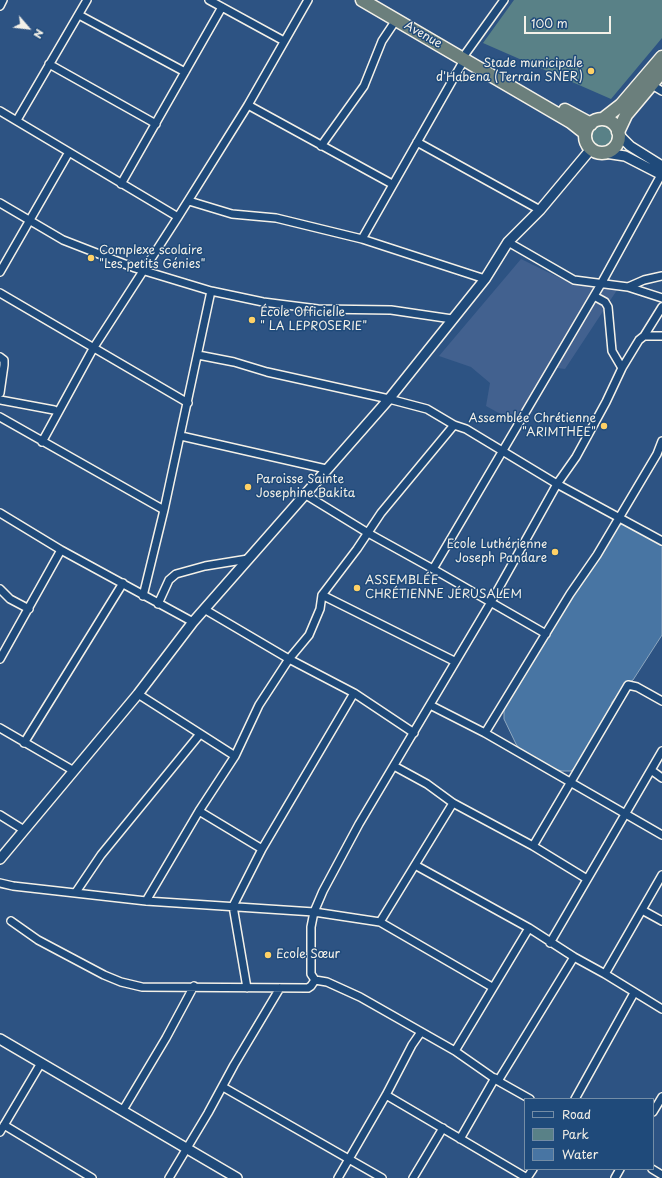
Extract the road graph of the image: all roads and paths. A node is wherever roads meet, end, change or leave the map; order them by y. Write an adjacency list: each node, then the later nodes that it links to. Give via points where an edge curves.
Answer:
1 (3, 0): 8 (street)
2 (87, 0): 10 (street)
3 (209, 0): 9 (street)
4 (308, 0): 12 (street)
5 (362, 0): 11 (highway, Avenue)
6 (374, 0): 13 (highway)
7 (504, 0): 13 (street)
8 (0, 6)
9 (222, 8): 12 (street); 16 (street)
10 (79, 15): 15 (street); 16 (street)
11 (396, 20): 13 (highway, Avenue); 27 (street, via 377,53 364,86)
12 (284, 42): 19 (street)
13 (465, 56): 24 (highway); 26 (street)
14 (662, 57): 21 (highway, via 621,105)
15 (49, 64): 22 (street); 23 (street)
16 (185, 72): 23 (street)
17 (662, 72): 18 (highway)
18 (657, 88): 25 (highway, via 626,115)
19 (248, 105): 27 (street); 34 (street)
20 (0, 111): 22 (street)
21 (603, 119): 24 (highway); 25 (highway, via 613,123)
22 (17, 120): 29 (street)
23 (156, 124): 32 (street)
24 (588, 128): 28 (highway, via 587,144)
25 (618, 134): 30 (highway, via 614,148); 31 (street)
26 (417, 142): 33 (street); 36 (street)
27 (321, 146): 33 (street)
28 (591, 149): 30 (highway, via 595,152); 36 (street)
29 (69, 152): 32 (street); 38 (street)
30 (606, 152): 31 (street, via 625,156)
31 (662, 172): 46 (street)
32 (121, 184): 37 (street)
33 (392, 184): 39 (street)
34 (189, 201): 37 (street); 39 (street, via 232,214 276,218)
35 (0, 203): 38 (street)
36 (540, 210): 40 (street)
37 (178, 217): 42 (street)
38 (30, 220): 41 (street); 42 (street, via 63,240); 43 (street)
39 (362, 239): 45 (street)
40 (508, 242): 45 (street); 46 (street, via 574,280)
41 (0, 268)
42 (144, 270): 48 (street); 56 (street)
43 (0, 272)
44 (662, 276): 47 (street)
45 (485, 279): 53 (street)
46 (601, 284): 47 (street); 50 (street)
47 (628, 287): 51 (street)
48 (211, 291): 53 (street, via 263,302 318,309 391,310); 57 (street)
49 (0, 293): 56 (street)
50 (594, 296): 59 (street, via 605,302 608,308 612,351); 70 (street)
51 (662, 298)
52 (662, 307): 54 (street)
53 (452, 319): 61 (street)
54 (644, 336): 55 (street); 59 (street)
55 (662, 336)
56 (94, 347): 63 (street); 69 (street)
57 (198, 356): 61 (street, via 234,362 267,372); 63 (street)
58 (0, 357): 60 (street, via 4,360)
59 (622, 368): 72 (street, via 597,420)
60 (0, 393)
61 (388, 399): 66 (street, via 427,409); 71 (street)
62 (0, 400): 64 (street)
63 (188, 403): 67 (street)
64 (54, 410)
65 (0, 418): 69 (street)
66 (454, 425): 70 (street, via 466,429); 77 (street, via 381,513)
67 (181, 436): 71 (street); 74 (street)
68 (662, 441): 76 (street)
69 (42, 442): 74 (street)
70 (502, 452): 72 (street); 81 (street)
71 (326, 469): 73 (street)
72 (557, 484): 76 (street); 86 (street)
73 (306, 495): 77 (street); 80 (street)
74 (164, 510): 85 (street)
75 (1, 515): 79 (street)
76 (619, 517): 78 (street); 91 (street)
77 (368, 533): 81 (street); 84 (street)
78 (662, 541)
79 (61, 550): 82 (street); 88 (street)
80 (248, 559): 87 (street, via 176,574 169,580); 89 (street)
81 (433, 569): 86 (street)
82 (123, 583): 85 (street); 103 (street)
83 (0, 589): 88 (street, via 10,599)
84 (322, 595): 93 (street, via 320,609 310,635); 94 (street)
85 (143, 596): 87 (street)
86 (491, 602): 91 (street); 94 (street)
87 (158, 604): 90 (street)
88 (29, 609): 92 (street)
89 (204, 609): 90 (street); 93 (street)
90 (193, 622): 96 (street)
91 (546, 634): 101 (street)
92 (0, 659)
93 (289, 659): 95 (street); 105 (street, via 259,705)
94 (454, 661): 98 (street)
95 (354, 693): 100 (street); 118 (street)
96 (138, 694): 102 (street); 108 (street)
97 (662, 700): 110 (street, via 628,685)
98 (430, 705): 100 (street); 101 (street)
99 (0, 728): 103 (street)
100 (414, 733): 106 (street)
101 (485, 733): 110 (street)
102 (200, 734): 105 (street); 124 (street, via 105,850)
103 (24, 743): 108 (street)
104 (662, 751): 107 (street)
105 (235, 756): 112 (street)
106 (394, 766): 111 (street, via 427,784); 128 (street, via 355,831)
107 (651, 770): 109 (street); 113 (street)
108 (74, 771): 115 (street)
109 (662, 778)
110 (571, 782): 113 (street); 117 (street)
111 (453, 803): 117 (street); 120 (street)
112 (199, 811): 118 (street); 125 (street)
113 (626, 814): 116 (street); 122 (street)
114 (0, 815): 115 (street)
115 (24, 830): 119 (street)
116 (662, 835)
117 (532, 846): 122 (street)
118 (262, 849): 126 (street)
119 (0, 859)
120 (415, 864): 130 (street); 132 (street)
121 (662, 875): 127 (street)
122 (586, 879): 133 (street)
123 (0, 883): 124 (street)
124 (76, 892): 125 (street)
125 (146, 901): 126 (street)
126 (233, 906): 128 (street); 139 (street)
127 (642, 910): 131 (street); 135 (street)
128 (314, 912): 130 (street); 136 (street, via 311,927 311,966)
129 (11, 921): 137 (street, via 38,940 121,982 142,987)
130 (380, 922): 138 (street)
131 (662, 922)
132 (529, 928): 133 (street); 138 (street)
133 (550, 942): 134 (street)
134 (574, 957): 135 (street); 147 (street)
135 (605, 974): 141 (street)
136 (314, 980): 140 (street, via 308,988); 143 (street, via 342,988)
137 (194, 986): 139 (street); 153 (street)
138 (492, 987): 145 (street)
139 (247, 988): 140 (street)
140 (280, 988): 148 (street)
141 (634, 993): 142 (street); 152 (street)
142 (662, 1009)
143 (421, 1032): 145 (street); 149 (street)
144 (0, 1039): 146 (street)
145 (455, 1051): 147 (street)
146 (41, 1063): 153 (street); 156 (street)
147 (496, 1079): 151 (street); 157 (street)
148 (223, 1087): 158 (street); 159 (street)
149 (386, 1096): 155 (street); 159 (street)
150 (662, 1097): 154 (street)
151 (528, 1098)
152 (576, 1098)
153 (123, 1110): 158 (street)
154 (654, 1110)
155 (443, 1128): 157 (street); 165 (street)
156 (2, 1129): 160 (street)
157 (460, 1139): 166 (street)
158 (186, 1149): 161 (street); 162 (street)
159 (349, 1159): 163 (street); 164 (street)
160 (92, 1178)
161 (168, 1178)
162 (238, 1178)
163 (338, 1178)
164 (382, 1178)
165 (413, 1178)
166 (527, 1178)

